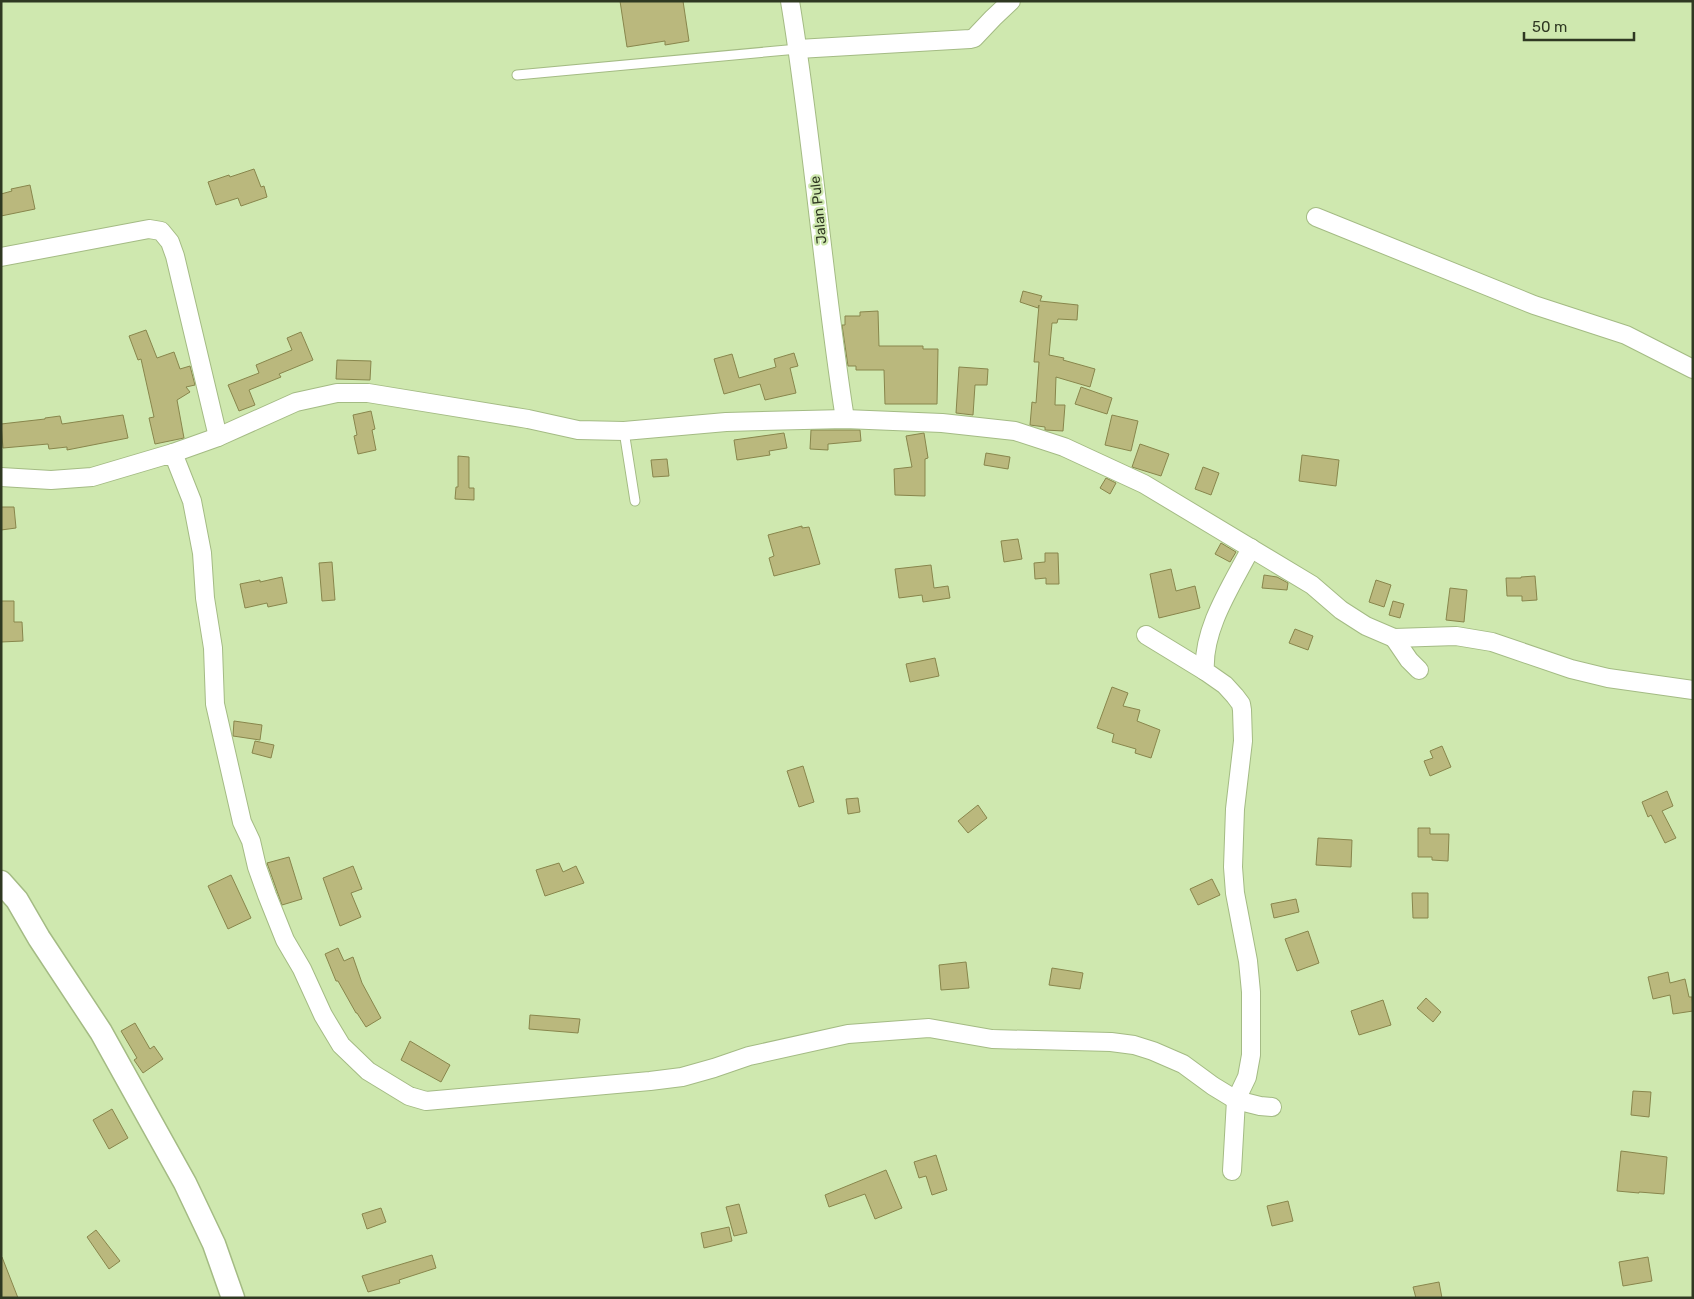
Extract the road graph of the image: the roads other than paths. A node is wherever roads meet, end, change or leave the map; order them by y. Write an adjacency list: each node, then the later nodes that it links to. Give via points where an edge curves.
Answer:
1 (790, 1): 3 (street, Jalan Pule)
2 (1011, 1): 3 (street, via 974,38)
3 (798, 49): 4 (lane); 8 (street, Jalan Pule)
4 (517, 75)
5 (1316, 217): 7 (street, via 1534,305 1626,335)
6 (1, 257): 10 (street, via 149,229 161,231 175,256)
7 (1693, 369)
8 (845, 419): 9 (street, via 726,422); 14 (street, via 942,423 1015,432 1040,439 1144,484)
9 (624, 431): 10 (street, via 578,430 368,393 337,393 296,402); 13 (lane)
10 (218, 437): 11 (street)
11 (173, 452): 12 (street, via 92,477 51,480); 21 (street, via 192,501 201,544 213,648 215,704 242,822 267,895 285,940 341,1045 368,1071 409,1096 426,1100 622,1084 682,1076 749,1056 848,1034 929,1028 992,1039 1134,1045 1183,1064)
12 (1, 477)
13 (635, 501)
14 (1251, 548): 16 (street, via 1312,585 1366,626); 18 (street, via 1212,626)
15 (1146, 635): 18 (street)
16 (1394, 638): 17 (street); 19 (street, via 1456,636 1492,642 1608,678)
17 (1419, 670)
18 (1205, 671): 21 (street, via 1224,685 1241,704 1242,710 1233,867 1251,992 1251,1055 1247,1077)
19 (1693, 690)
20 (1, 882): 24 (street, via 17,900 101,1032 184,1183 214,1244)
21 (1236, 1100): 22 (street); 23 (street)
22 (1272, 1107)
23 (1232, 1171)
24 (233, 1298)

